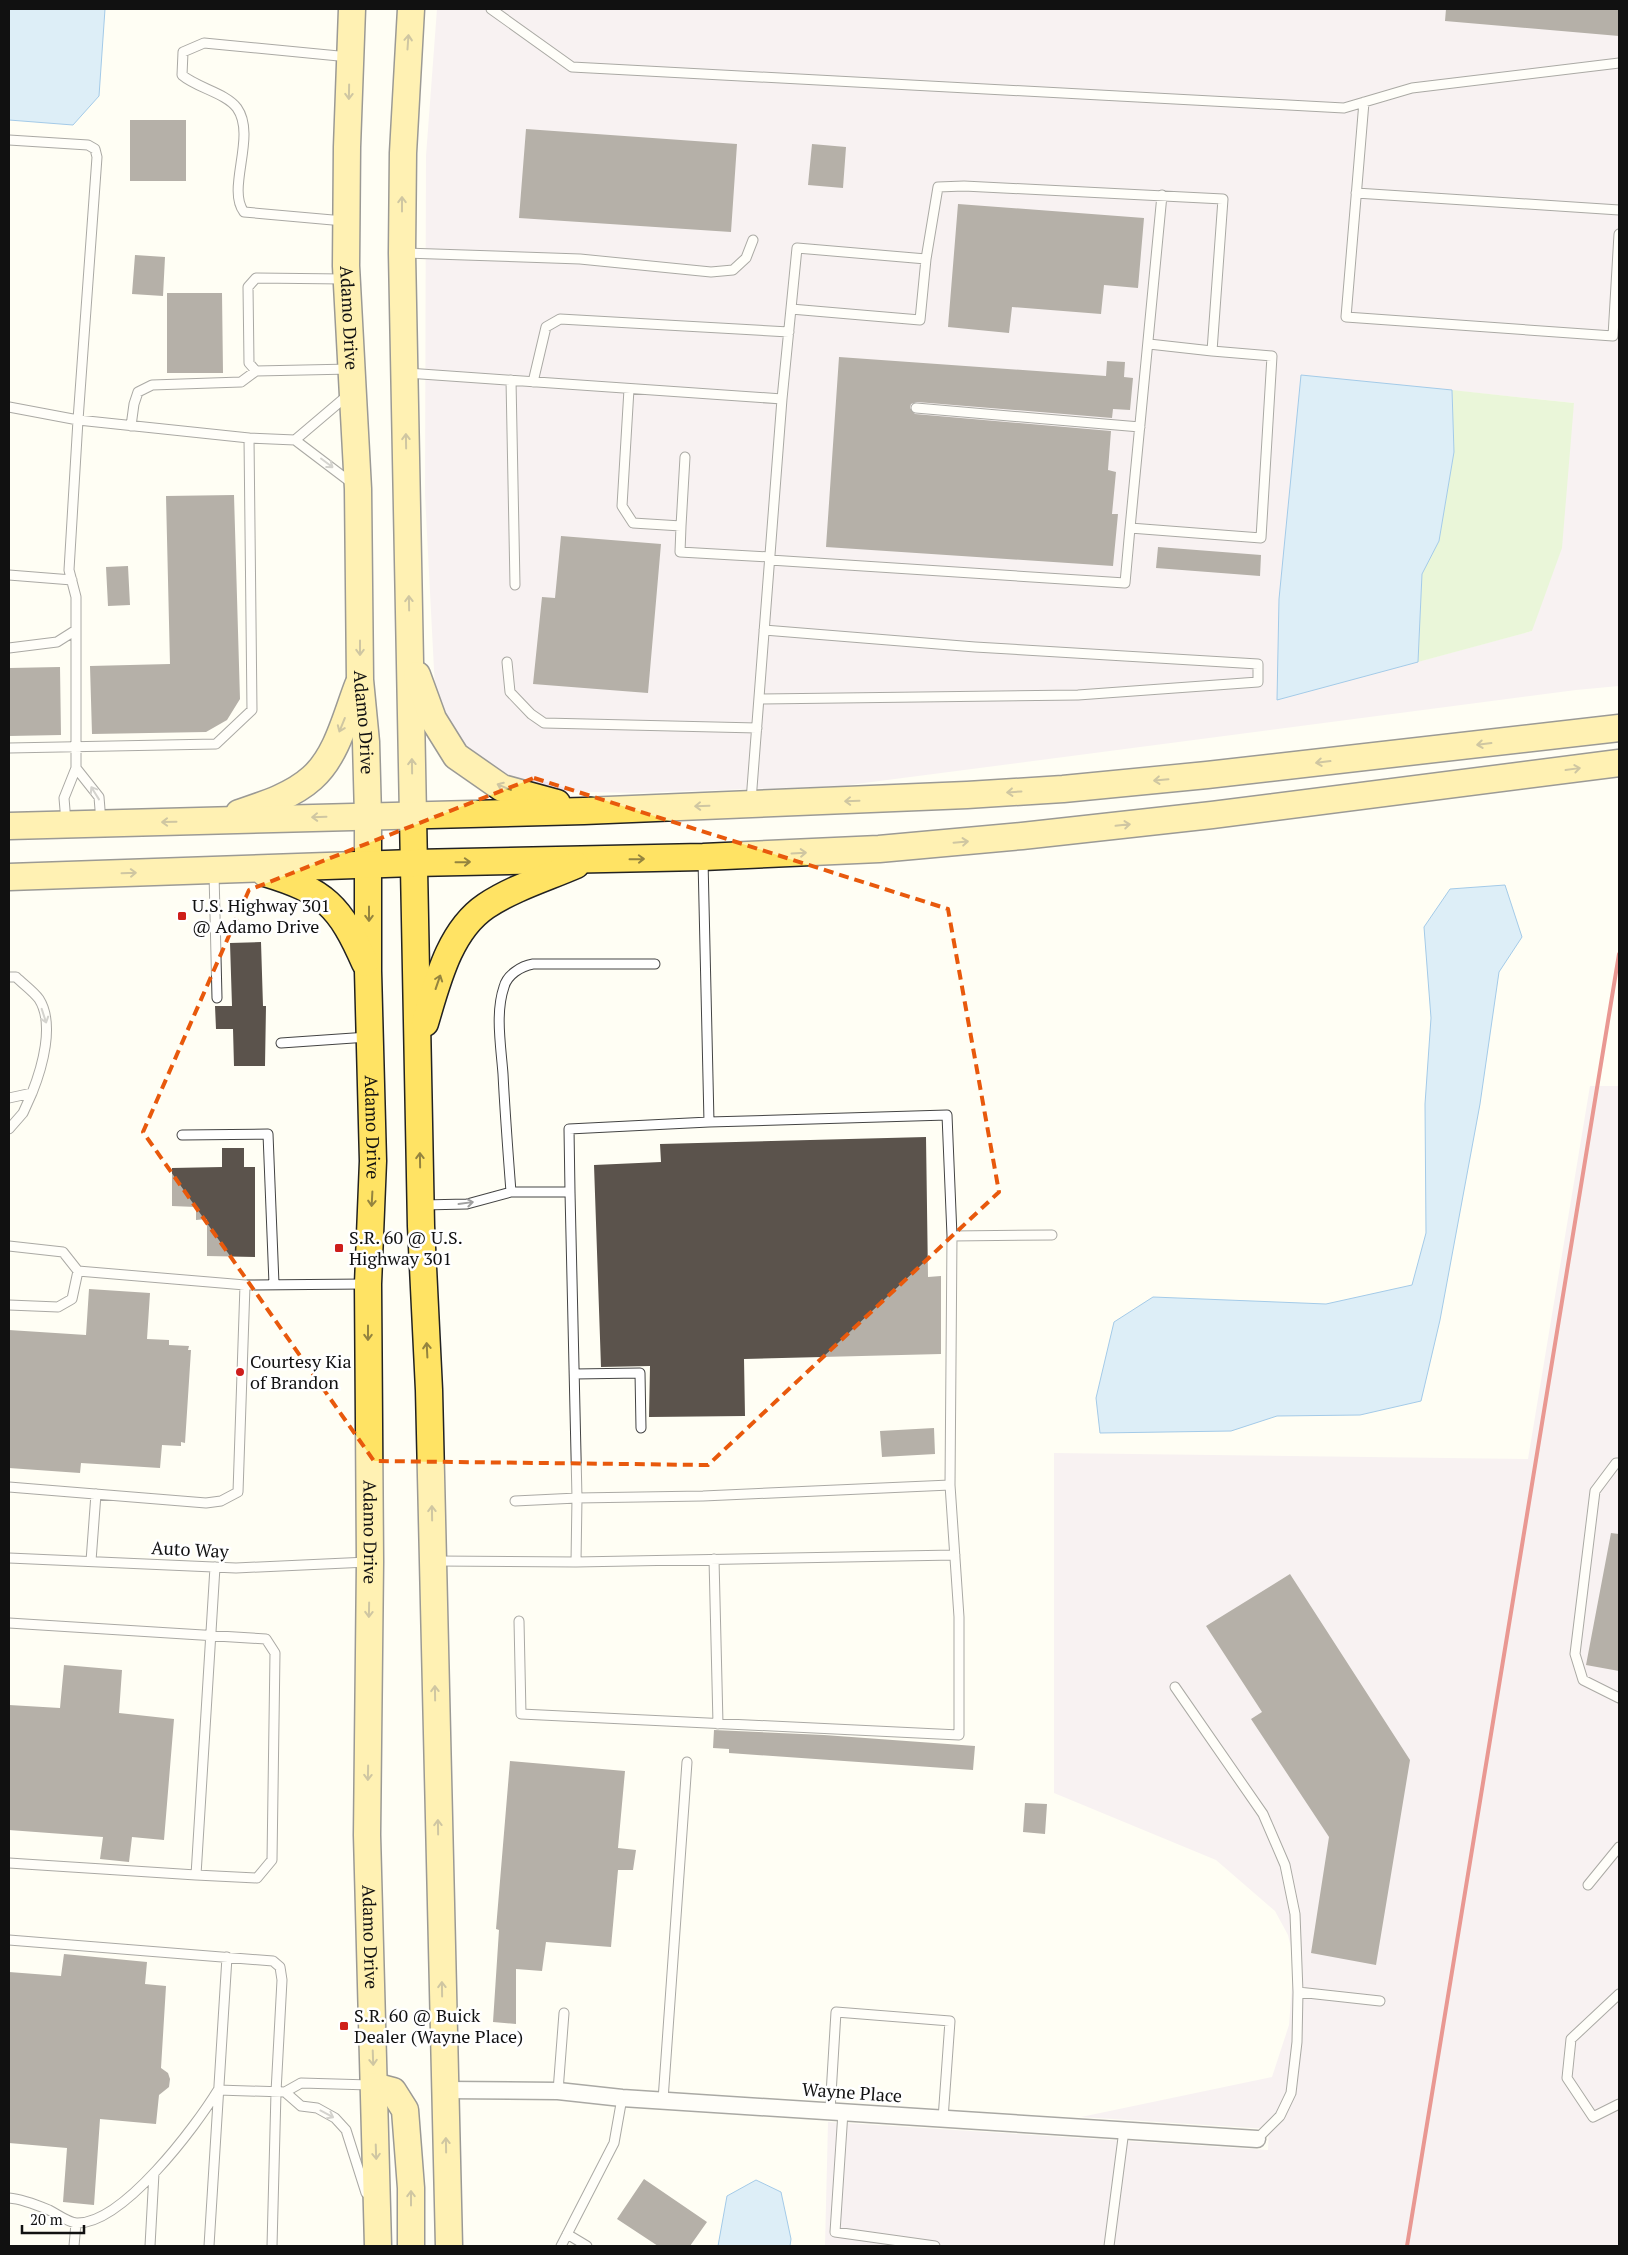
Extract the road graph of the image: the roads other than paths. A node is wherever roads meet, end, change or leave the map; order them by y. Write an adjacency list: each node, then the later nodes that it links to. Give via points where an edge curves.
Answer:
1 (352, 9): 4 (main road, Adamo Drive)
2 (411, 9): 14 (main road, one-way to 2, via 403,143)
3 (491, 9): 6 (lane, via 572,67 1344,108)
4 (349, 57): 11 (main road, Adamo Drive, one-way to 11); 11 (lane, via 204,43 184,52 181,68 182,75 235,106 242,117 245,128 239,192 240,208 244,212)
5 (1619, 63): 6 (lane, via 1412,88)
6 (1364, 102): 8 (lane)
7 (9, 140): 30 (lane, via 88,145 95,149 97,157)
8 (1356, 194): 10 (lane); 12 (lane, via 1346,317 1613,336)
9 (1162, 195): 15 (lane, via 938,187); 19 (lane); 20 (lane, via 1223,199)
10 (1619, 210)
11 (346, 221): 16 (main road, Adamo Drive)
12 (1619, 234)
13 (753, 240): 14 (lane, via 746,258 733,270 711,272 580,259)
14 (402, 253): 22 (main road)
15 (926, 260): 17 (lane, via 920,320); 17 (lane, via 796,248)
16 (347, 279): 21 (lane, via 256,278 248,287 249,363); 23 (main road, Adamo Drive)
17 (790, 309): 18 (lane)
18 (789, 332): 25 (lane, via 560,319 546,327); 27 (lane)
19 (1149, 344): 20 (lane); 32 (lane)
20 (1212, 351): 38 (lane, via 1272,356 1261,538)
21 (256, 371): 23 (lane); 31 (lane, via 241,382 152,385 138,392)
22 (404, 373): 24 (lane); 46 (main road, one-way to 22)
23 (352, 380): 34 (lane, via 317,423); 36 (main road, Adamo Drive)
24 (511, 380): 25 (lane); 42 (lane)
25 (533, 382): 26 (lane)
26 (629, 388): 27 (lane); 37 (lane, via 622,506 633,522)
27 (782, 399): 39 (lane)
28 (9, 407): 30 (lane)
29 (916, 408): 32 (lane)
30 (78, 420): 31 (lane); 41 (lane, via 69,570)
31 (131, 426): 33 (lane)
32 (1140, 428): 38 (lane)
33 (249, 438): 34 (lane); 52 (lane, via 252,710 216,744)
34 (295, 440): 36 (lane, one-way to 36)
35 (685, 456): 37 (lane)
36 (358, 489): 48 (main road, Adamo Drive, one-way to 48)
37 (681, 526): 39 (lane, via 680,552)
38 (1130, 528): 39 (lane, via 1125,583)
39 (770, 559): 44 (lane)
40 (9, 575): 41 (lane)
41 (72, 580): 43 (lane, via 76,597)
42 (515, 585)
43 (76, 630): 45 (lane, via 57,642); 52 (lane)
44 (764, 630): 49 (lane); 49 (lane, via 1258,664 1258,682 1078,696)
45 (9, 648)
46 (409, 652): 57 (main road, one-way to 46, via 502,788 456,756 433,719); 58 (main road, one-way to 46)
47 (507, 662): 50 (lane, via 510,692 544,723)
48 (360, 680): 59 (main road, Adamo Drive); 60 (main road, one-way to 60, via 330,754 310,780 269,803)
49 (759, 699): 50 (lane)
50 (757, 728): 56 (lane)
51 (1619, 728): 56 (main road, one-way to 56, via 1063,789)
52 (76, 746): 53 (lane); 55 (lane)
53 (9, 748)
54 (1619, 763): 64 (main road, one-way to 54, via 879,849 1022,836)
55 (76, 768): 61 (lane, one-way to 55, via 100,797); 62 (lane, via 64,798)
56 (751, 805): 57 (main road, one-way to 57)
57 (584, 811): 58 (main road)
58 (413, 814): 59 (main road); 66 (main road)
59 (368, 816): 60 (main road, one-way to 60); 67 (main road, Adamo Drive)
60 (218, 821): 61 (main road, one-way to 61)
61 (101, 824): 62 (main road)
62 (66, 825): 63 (main road)
63 (9, 826)
64 (703, 857): 65 (main road, one-way to 64); 80 (lane)
65 (588, 860): 66 (main road, one-way to 65); 77 (main road, one-way to 65, via 445,962 466,925 484,907)
66 (414, 863): 67 (main road); 77 (main road)
67 (368, 865): 68 (main road); 72 (main road, Adamo Drive, one-way to 72)
68 (250, 869): 69 (main road); 72 (main road, via 287,880 332,905 353,936)
69 (214, 870): 70 (main road, one-way to 69); 74 (lane)
70 (9, 877)
71 (655, 964): 83 (lane, via 532,964 525,965 504,985 500,1013 501,1049)
72 (368, 971): 75 (main road, Adamo Drive)
73 (9, 977): 78 (lane, one-way to 78, via 16,977 39,999 47,1023 42,1069)
74 (217, 998)
75 (370, 1037): 76 (lane); 91 (main road, Adamo Drive, one-way to 91, via 373,1162)
76 (281, 1043)
77 (418, 1045): 85 (main road, one-way to 77)
78 (32, 1093): 79 (lane); 81 (lane, via 23,1113)
79 (9, 1098)
80 (710, 1122): 84 (lane, via 569,1129); 87 (lane, via 947,1115)
81 (9, 1129)
82 (182, 1135): 90 (lane, via 268,1134)
83 (511, 1192): 84 (lane); 85 (lane, one-way to 83, via 467,1204)
84 (570, 1192): 94 (lane)
85 (421, 1206): 107 (main road, one-way to 85)
86 (1052, 1235): 87 (lane)
87 (952, 1236): 97 (lane)
88 (9, 1246): 89 (lane, via 63,1252)
89 (78, 1271): 92 (lane); 93 (lane, via 72,1299 58,1307)
90 (274, 1284): 91 (lane); 92 (lane)
91 (368, 1284): 106 (main road, Adamo Drive, one-way to 106)
92 (245, 1285): 99 (lane, via 238,1492 222,1501 206,1503)
93 (9, 1305)
94 (575, 1374): 95 (lane, via 640,1373); 100 (lane)
95 (641, 1428)
96 (1619, 1462): 114 (lane, via 1595,1491 1575,1654 1583,1680)
97 (950, 1485): 100 (lane); 102 (lane)
98 (9, 1488): 99 (lane)
99 (96, 1494): 105 (lane)
100 (578, 1498): 101 (lane); 108 (lane)
101 (515, 1501)
102 (955, 1555): 104 (lane); 115 (lane, via 959,1617 959,1735)
103 (9, 1558): 105 (lane, Auto Way)
104 (714, 1559): 108 (lane); 115 (lane)
105 (91, 1562): 109 (lane, Auto Way)
106 (370, 1562): 109 (lane, Auto Way); 127 (main road, Adamo Drive, one-way to 127, via 367,1835)
107 (433, 1562): 108 (lane); 129 (main road, one-way to 107)
108 (576, 1562)
109 (215, 1567): 112 (lane)
110 (519, 1621): 115 (lane, via 521,1714)
111 (9, 1623): 112 (lane)
112 (211, 1635): 119 (lane); 119 (lane, via 266,1639 275,1653 272,1860 258,1878)
113 (1175, 1687): 123 (lane, via 1263,1814 1285,1865 1295,1914)
114 (1619, 1698)
115 (718, 1724)
116 (688, 1762): 133 (lane)
117 (1619, 1847): 120 (lane)
118 (9, 1863): 119 (lane)
119 (196, 1874)
120 (1588, 1885)
121 (9, 1940): 122 (lane)
122 (227, 1957): 128 (lane); 131 (lane, via 273,1961 280,1967)
123 (1298, 1992): 125 (lane); 138 (lane, via 1291,2093 1280,2116)
124 (1619, 1994): 134 (lane, via 1570,2039 1567,2078 1593,2117)
125 (1380, 2001)
126 (564, 2013): 130 (lane)
127 (374, 2086): 131 (lane, via 301,2083); 143 (main road, Adamo Drive, one-way to 143); 148 (main road, one-way to 127, via 406,2110 393,2091)
128 (218, 2090): 131 (lane); 139 (lane, via 202,2116); 146 (lane)
129 (445, 2090): 130 (street, Wayne Place); 149 (main road, one-way to 129)
130 (558, 2091): 132 (street, Wayne Place)
131 (280, 2092): 143 (lane, one-way to 143, via 301,2106 317,2108 346,2130 359,2166); 147 (lane)
132 (622, 2098): 133 (street, Wayne Place); 142 (lane, via 614,2143)
133 (663, 2100): 135 (street, Wayne Place)
134 (1619, 2104)
135 (837, 2112): 136 (street, Wayne Place); 136 (lane, via 836,2012 950,2021); 152 (lane, via 835,2232)
136 (943, 2119): 137 (street, Wayne Place)
137 (1124, 2130): 138 (street, Wayne Place); 153 (lane)
138 (1257, 2139)
139 (154, 2172): 141 (lane, via 105,2216); 145 (lane)
140 (9, 2198): 141 (lane)
141 (76, 2223): 144 (lane)
142 (567, 2234): 150 (lane); 151 (lane)
143 (378, 2242)
144 (74, 2246)
145 (150, 2246)
146 (209, 2246)
147 (272, 2246)
148 (411, 2246)
149 (449, 2246)
150 (561, 2246)
151 (587, 2246)
152 (935, 2246)
153 (1109, 2246)

